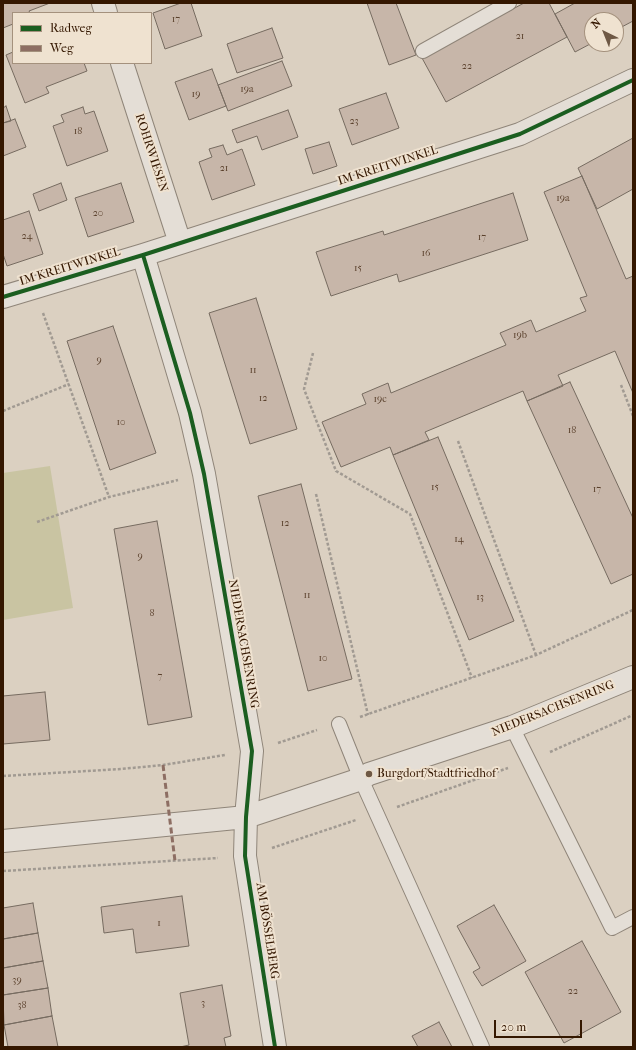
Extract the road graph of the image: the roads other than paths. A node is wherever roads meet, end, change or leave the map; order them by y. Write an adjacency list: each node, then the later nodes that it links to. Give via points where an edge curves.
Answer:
1 (509, 3): 2 (lane)
2 (423, 51)
3 (122, 64): 5 (street, ROHRWIESEN)
4 (633, 80): 5 (street, IM KREITWINKEL, via 520,134)
5 (180, 242): 6 (street, IM KREITWINKEL)
6 (143, 255): 7 (street, IM KREITWINKEL); 12 (street, NIEDERSACHSENRING, via 190,414 204,474 252,751)
7 (3, 297)
8 (633, 677): 10 (street, NIEDERSACHSENRING)
9 (339, 724): 11 (lane)
10 (512, 727): 11 (street, NIEDERSACHSENRING, via 369,774); 14 (lane, via 612,928)
11 (361, 779): 12 (street, NIEDERSACHSENRING); 16 (lane)
12 (246, 817): 13 (street, NIEDERSACHSENRING); 15 (street, AM BÖSSELBERG, via 245,856)
13 (3, 841)
14 (633, 917)
15 (275, 1047)
16 (482, 1047)

